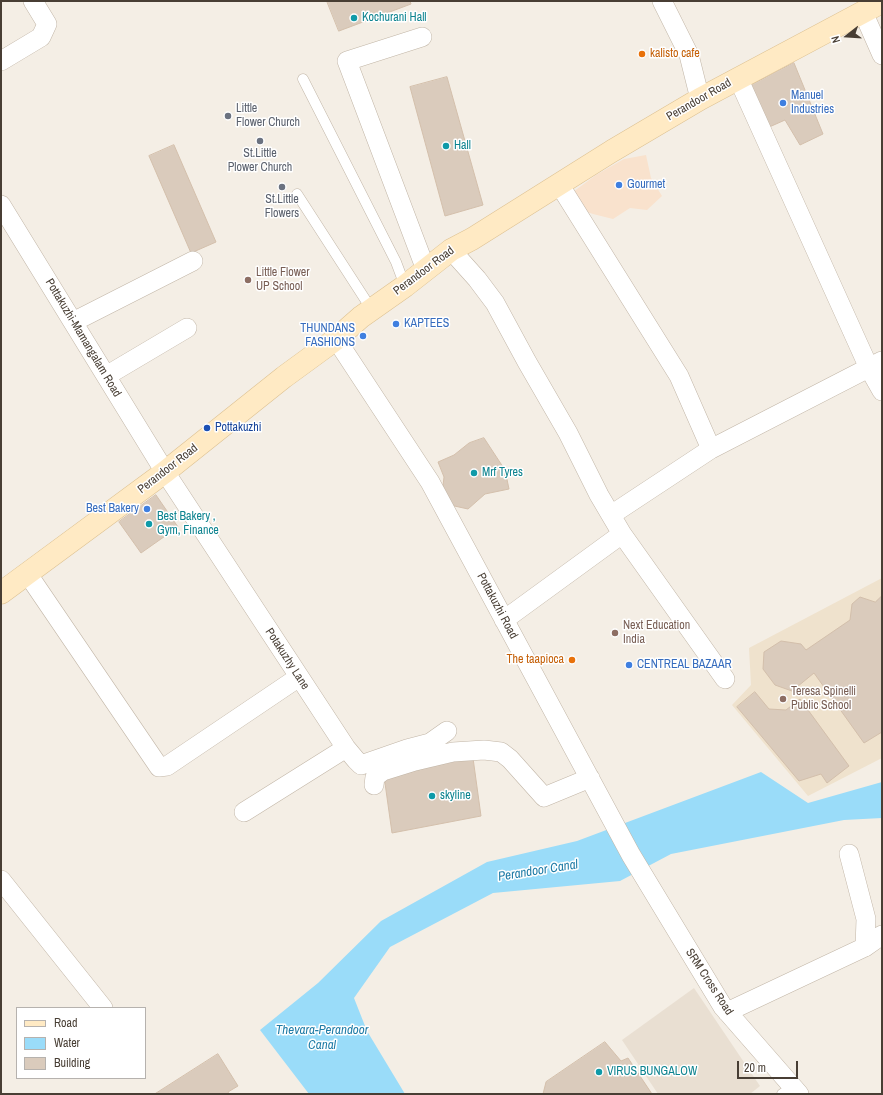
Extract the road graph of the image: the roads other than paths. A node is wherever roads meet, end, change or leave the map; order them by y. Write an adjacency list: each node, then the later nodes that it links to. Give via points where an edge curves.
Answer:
1 (33, 1): 7 (street, via 47,24 41,37)
2 (662, 1): 10 (street, via 689,55)
3 (882, 2): 4 (main road, Perandoor Road)
4 (863, 12): 6 (street); 8 (main road, Perandoor Road)
5 (422, 37): 16 (street, via 347,61)
6 (882, 55)
7 (1, 60)
8 (738, 78): 10 (main road, Perandoor Road); 22 (street)
9 (303, 79): 17 (lane, via 396,262)
10 (700, 99): 11 (main road, Perandoor Road)
11 (559, 184): 14 (main road, Perandoor Road); 25 (street, via 679,376)
12 (297, 194): 18 (lane)
13 (1, 205): 19 (street, Pottakuzhi-Mamangalam Road)
14 (451, 250): 16 (main road, Perandoor Road); 27 (street, via 495,303)
15 (193, 261): 19 (street)
16 (426, 270): 17 (main road, Perandoor Road)
17 (405, 286): 18 (main road, Perandoor Road)
18 (372, 310): 21 (main road, Perandoor Road)
19 (73, 322): 23 (street, Pottakuzhi-Mamangalam Road)
20 (187, 328): 23 (street)
21 (336, 339): 26 (main road, Perandoor Road); 31 (street, Pottakuzhi Road, via 430,482)
22 (876, 364): 24 (street); 25 (street)
23 (106, 376): 26 (street, Pottakuzhi-Mamangalam Road)
24 (882, 391)
25 (711, 449): 27 (street)
26 (165, 472): 29 (main road, Perandoor Road); 32 (street, Potakuzhy Lane)
27 (611, 515): 28 (street)
28 (622, 534): 31 (street); 33 (street)
29 (27, 573): 30 (main road, Perandoor Road); 32 (street, via 159,767 167,766)
30 (1, 593)
31 (504, 620): 36 (street, Pottakuzhi Road)
32 (299, 677): 35 (street, Potakuzhy Lane)
33 (726, 679)
34 (448, 731): 35 (street, Potakuzhy Lane, via 430,743 361,765)
35 (346, 748): 38 (street)
36 (590, 778): 37 (street, via 544,797 510,759 500,752 484,750 453,752 383,771 375,777); 41 (street, Pottakuzhi Road)
37 (374, 785)
38 (244, 812)
39 (849, 854): 43 (street, via 866,919)
40 (1, 880): 44 (street)
41 (646, 880): 45 (street, SRM Cross Road)
42 (882, 935): 43 (street)
43 (864, 947): 45 (street)
44 (102, 1007)
45 (727, 1012): 46 (street, SRM Cross Road)
46 (791, 1092)

